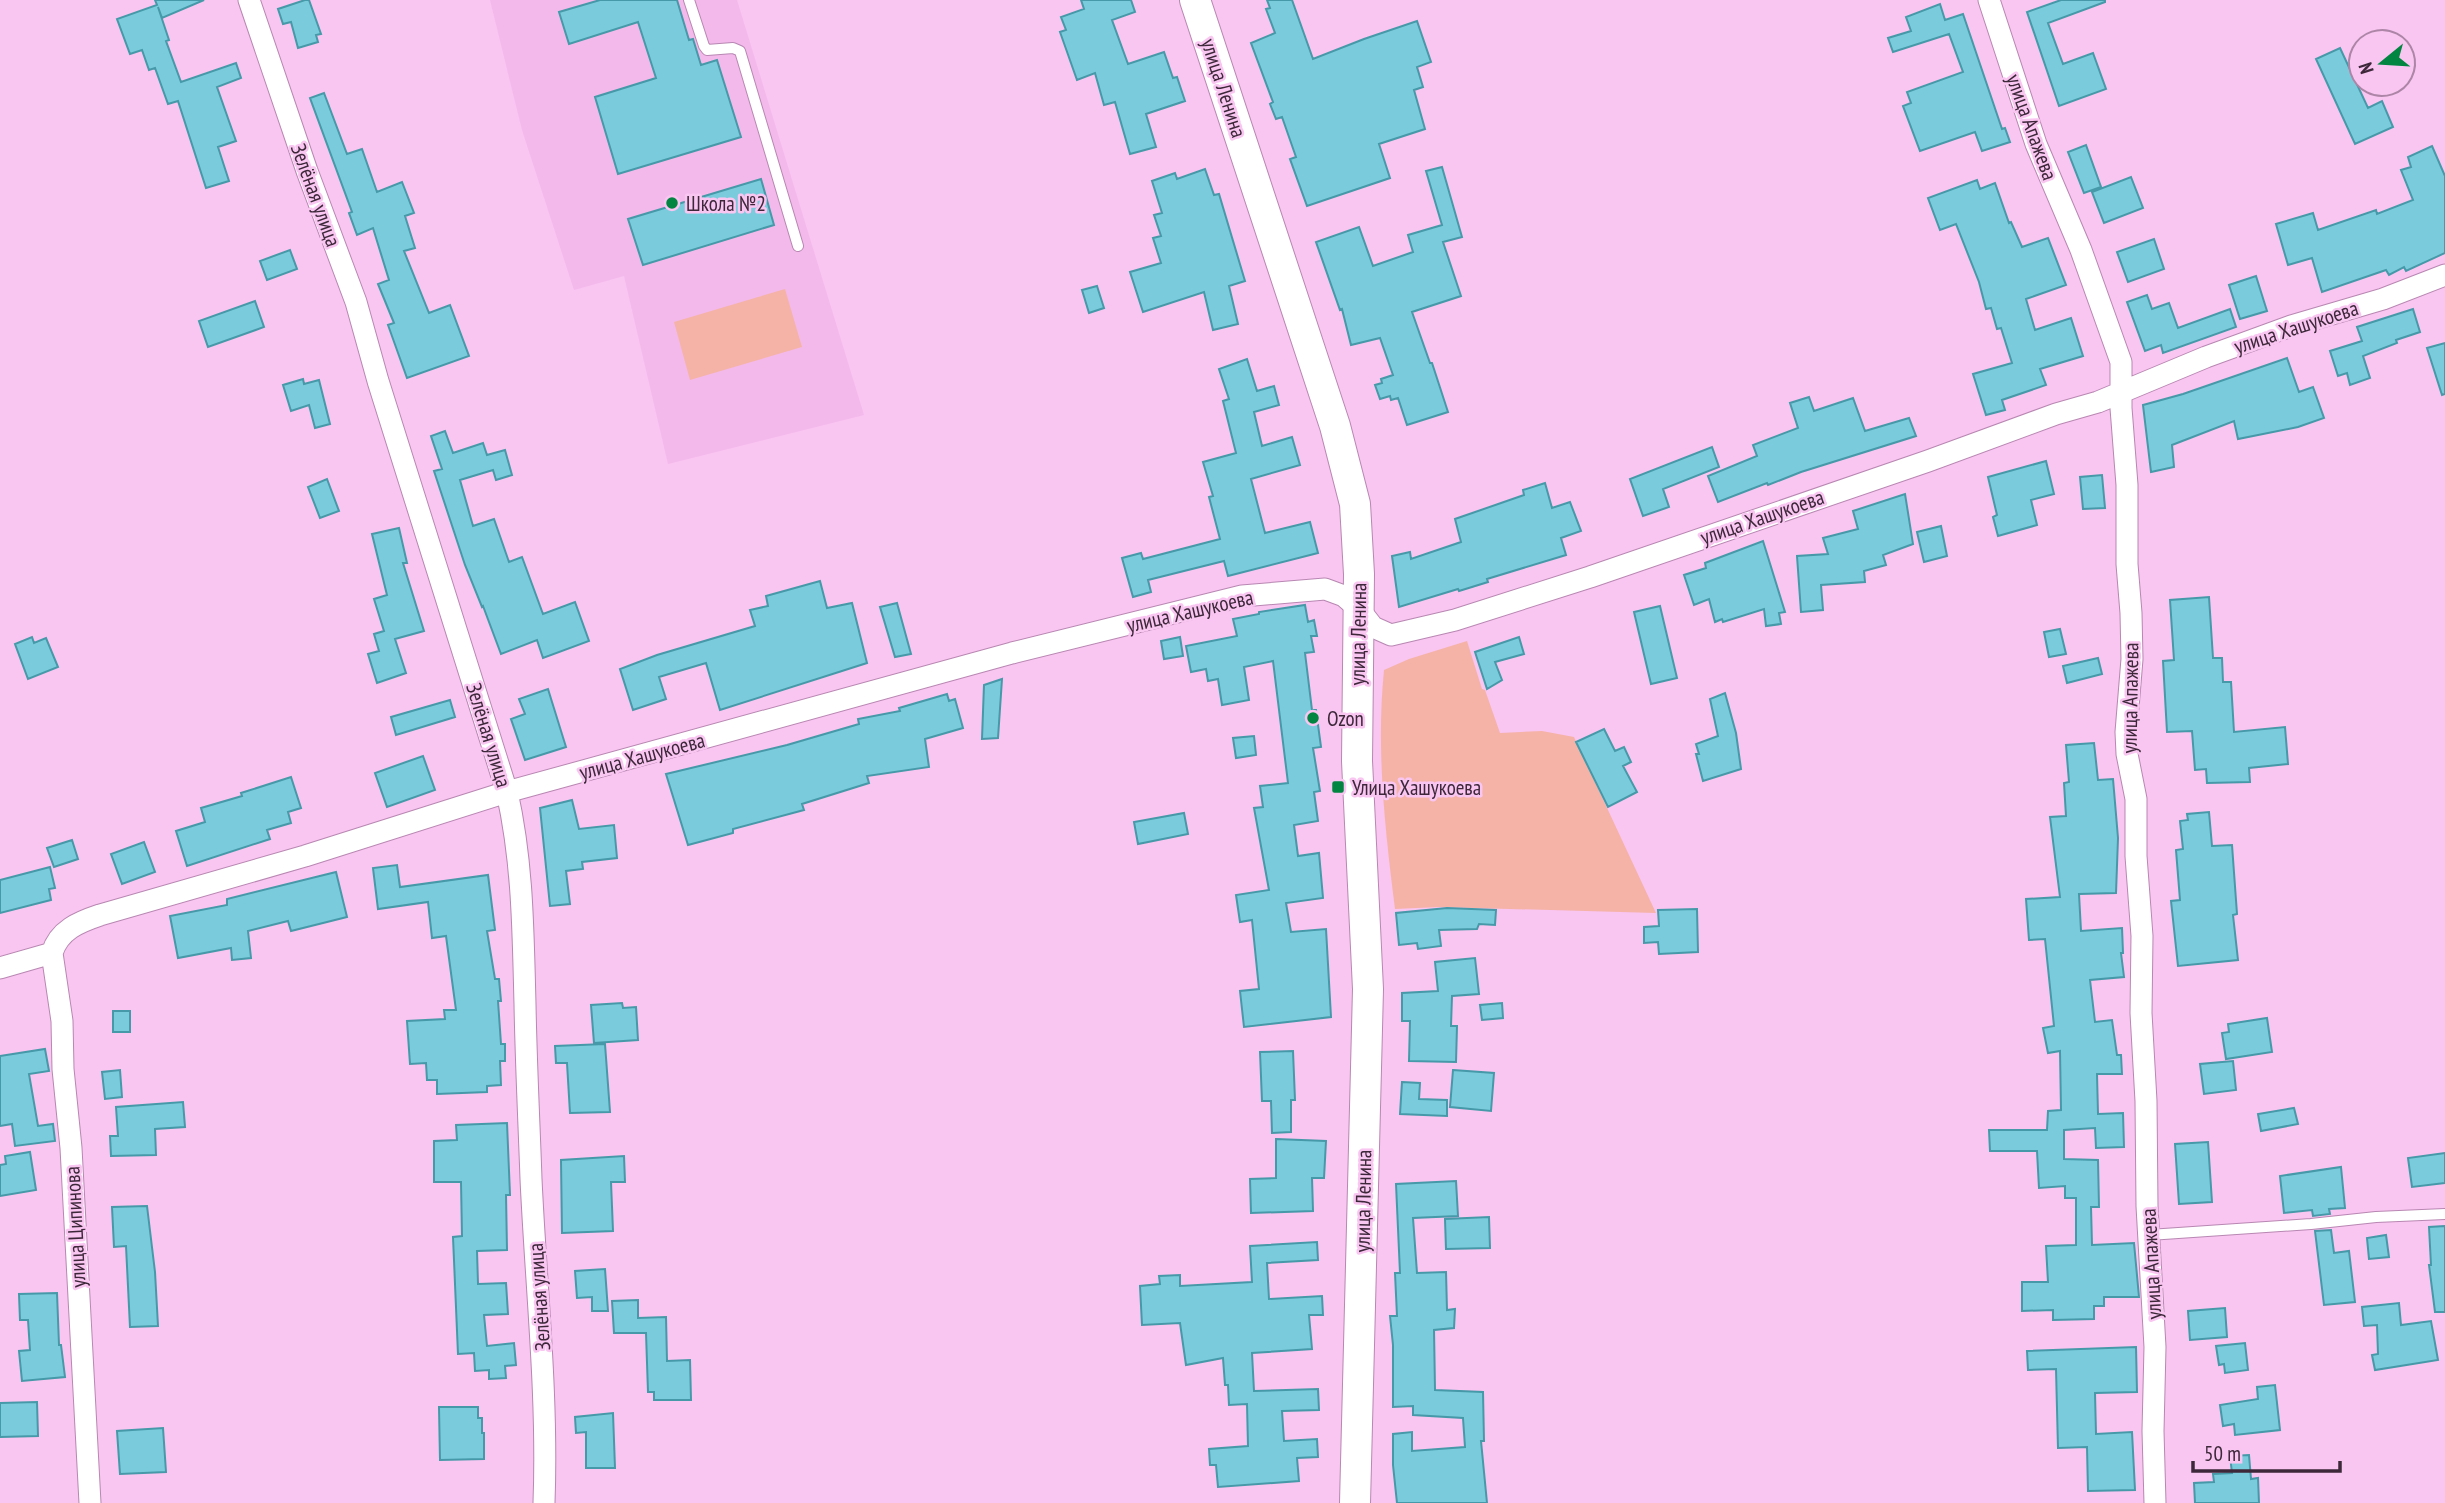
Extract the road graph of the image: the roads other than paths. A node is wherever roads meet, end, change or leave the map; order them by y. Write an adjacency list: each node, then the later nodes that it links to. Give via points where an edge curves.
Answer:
1 (249, 0): 9 (street, Зелёная улица, via 356,302)
2 (689, 0): 5 (lane, via 707,50 740,51)
3 (1195, 0): 8 (street, улица Ленина, via 1347,468 1355,504)
4 (1989, 0): 7 (street, улица Апажева, via 2036,144 2114,338 2121,362)
5 (798, 246)
6 (2445, 275): 7 (street, улица Хашукоева, via 2291,326)
7 (2121, 391): 8 (street, улица Хашукоева, via 1455,620 1391,635 1373,628); 13 (street, улица Апажева, via 2132,659 2126,733 2137,818)
8 (1359, 609): 9 (street, улица Хашукоева, via 1344,596 1325,589 1242,596 1012,653); 16 (street, улица Ленина, via 1357,761 1368,989)
9 (507, 792): 10 (street, улица Хашукоева, via 85,920 61,936); 15 (street, Зелёная улица, via 523,900 531,1178 546,1437)
10 (52, 953): 11 (street); 14 (street, улица Ципинова, via 71,1148)
11 (0, 968)
12 (2445, 1214): 13 (lane)
13 (2149, 1235): 17 (street, улица Апажева)
14 (90, 1503)
15 (544, 1503)
16 (1355, 1503)
17 (2155, 1503)

